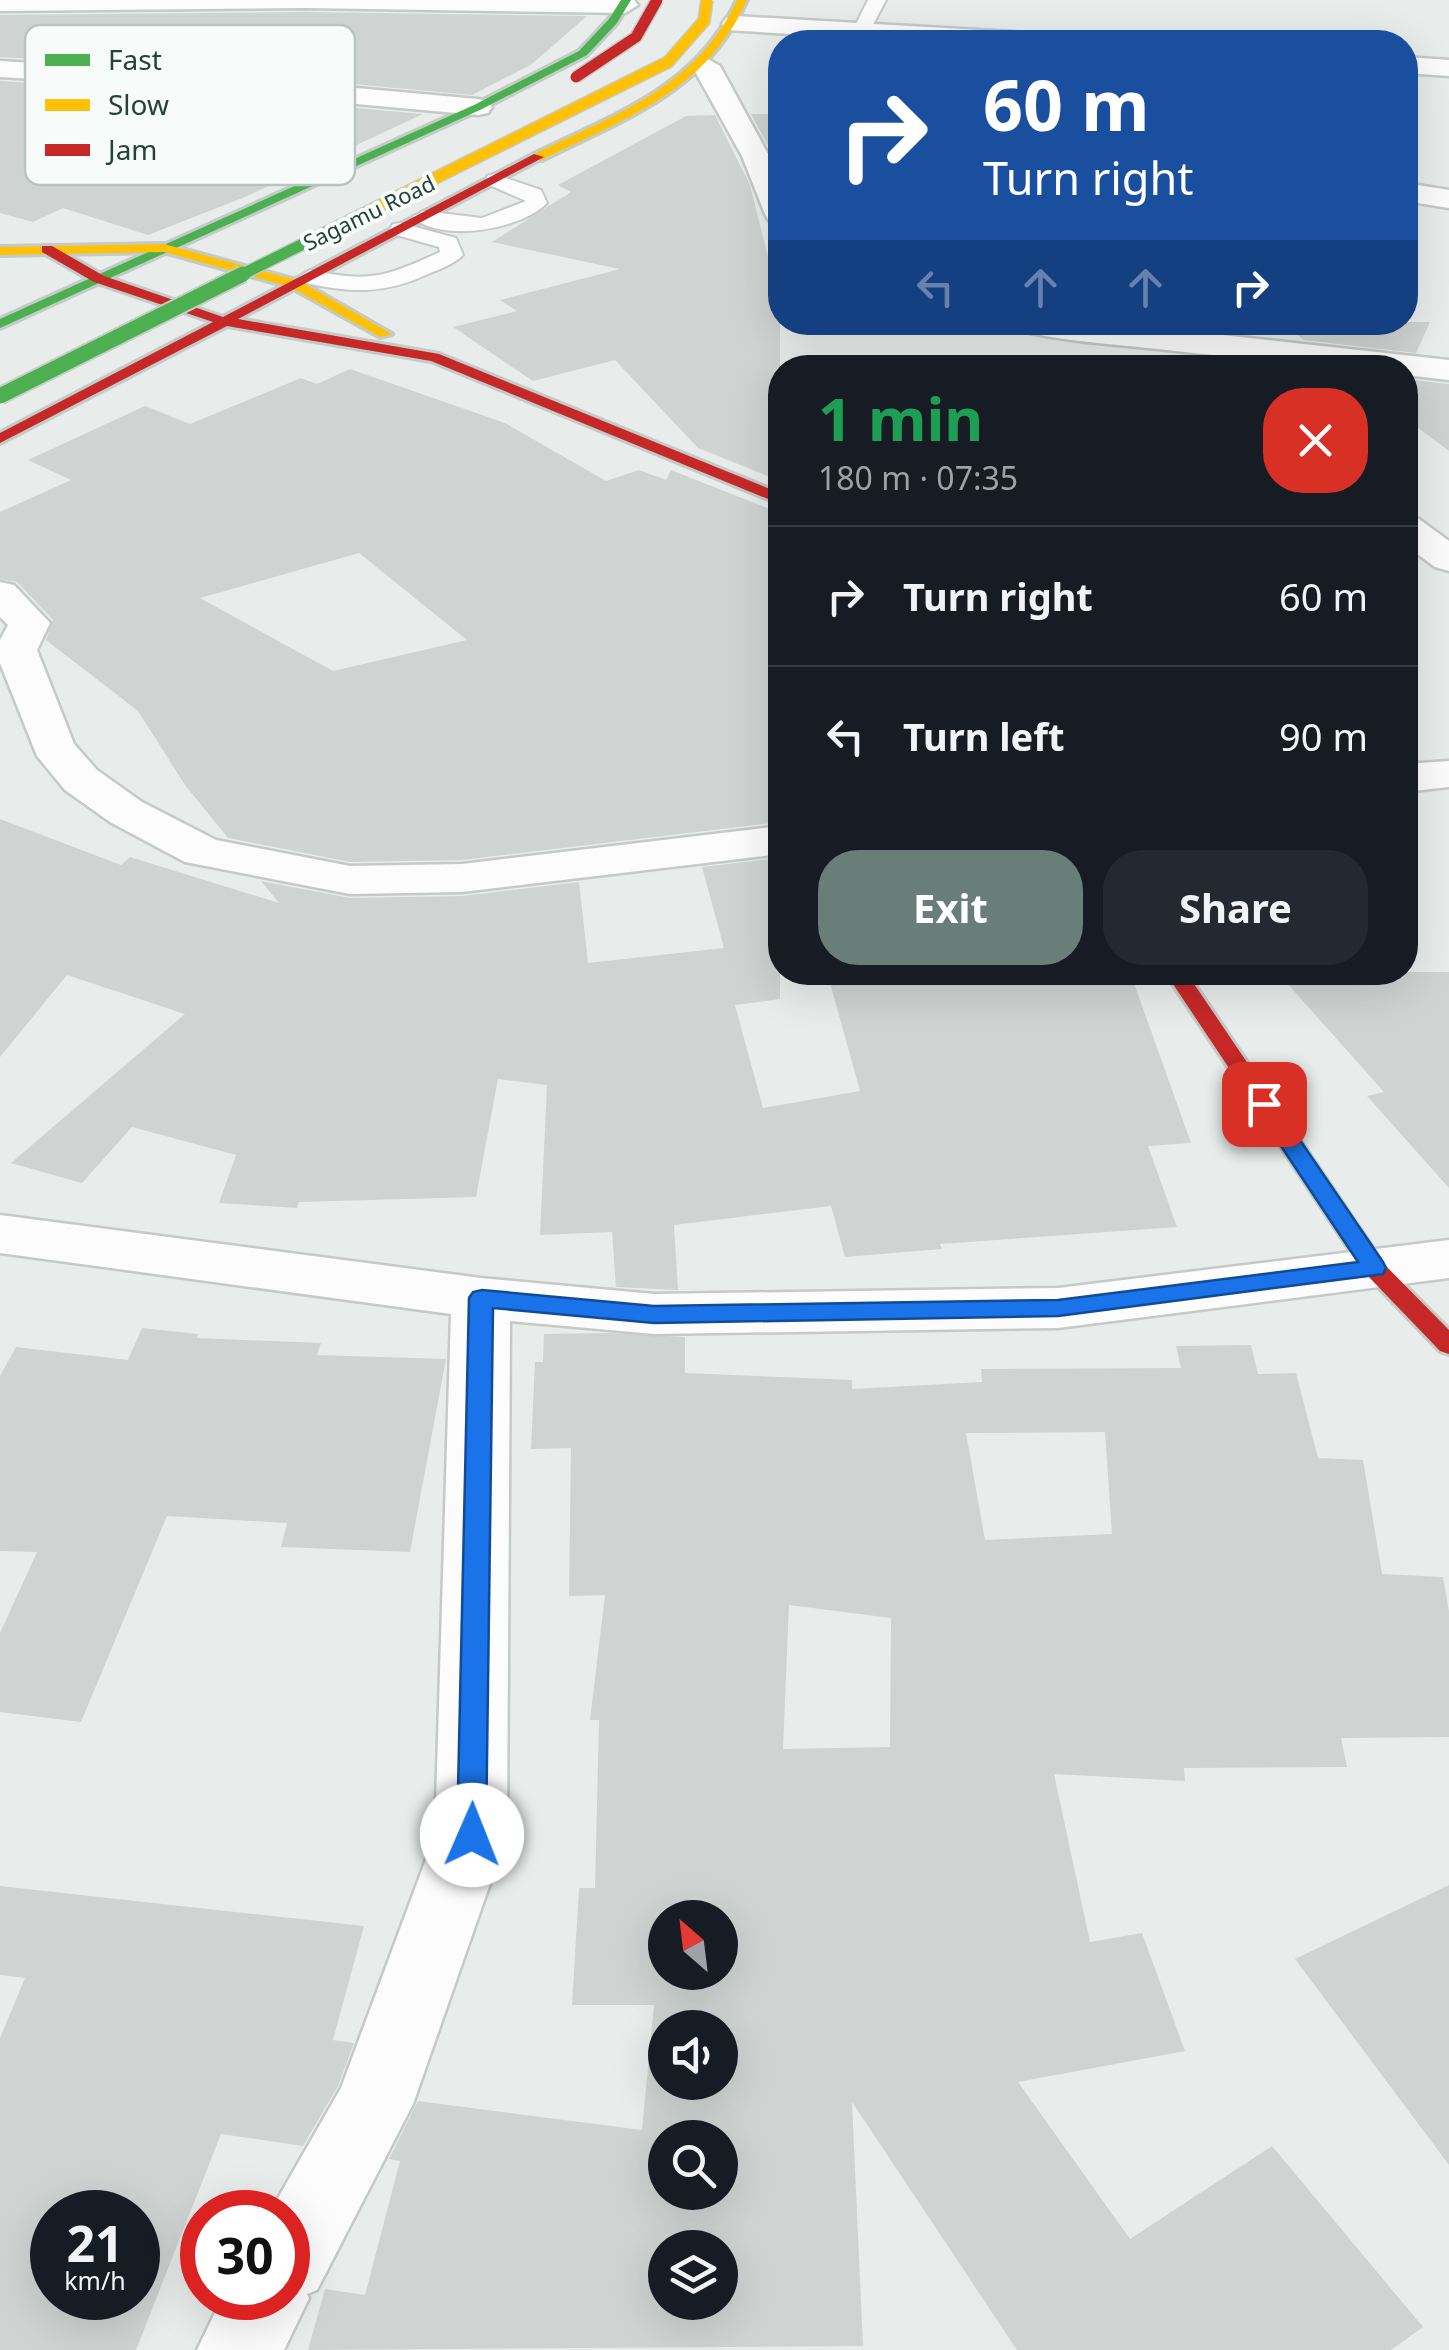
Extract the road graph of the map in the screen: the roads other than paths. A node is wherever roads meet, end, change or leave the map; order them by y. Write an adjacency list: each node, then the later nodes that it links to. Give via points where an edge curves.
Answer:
1 (657, 0): 19 (main road, Sagamu Road, bridge, via 653,18 618,55)
2 (708, 0): 41 (main road, Sagamu Road, bridge, via 704,21 668,62)
3 (876, 0): 8 (lane)
4 (0, 2): 5 (street)
5 (626, 2): 15 (main road, via 582,54)
6 (739, 12): 7 (street); 10 (main road)
7 (849, 30)
8 (862, 30)
9 (1418, 65): 11 (street)
10 (706, 66): 17 (main road); 18 (street)
11 (1449, 68)
12 (0, 69): 13 (street)
13 (25, 70)
14 (355, 96): 15 (street)
15 (478, 107): 16 (main road)
16 (355, 162)
17 (494, 180): 24 (main road); 24 (lane, via 534,194 537,202 504,222 480,227)
18 (768, 182)
19 (355, 183)
20 (304, 185): 26 (main road)
21 (351, 185): 31 (main road, Sagamu Road, bridge)
22 (1418, 194): 23 (street)
23 (1449, 200)
24 (423, 217): 25 (main road)
25 (401, 229): 30 (main road); 30 (lane, via 448,243 452,255 381,287)
26 (164, 248): 27 (main road); 29 (main road); 30 (main road)
27 (47, 249): 28 (main road); 29 (main road)
28 (0, 251)
29 (100, 279): 32 (main road); 33 (main road)
30 (302, 280): 32 (main road); 36 (main road)
31 (99, 308)
32 (222, 320): 36 (main road); 42 (main road)
33 (0, 324)
34 (1112, 335): 35 (street)
35 (1146, 340): 37 (street); 38 (street)
36 (418, 353): 43 (main road)
37 (1166, 355)
38 (1329, 355)
39 (1418, 366): 40 (street)
40 (1449, 370)
41 (0, 396)
42 (0, 439)
43 (768, 494)
44 (1418, 537): 45 (street)
45 (1449, 559)
46 (0, 594): 49 (street, via 29,623 16,650 53,746 81,780 202,852 350,880 462,878)
47 (1449, 774): 48 (street)
48 (1418, 777)
49 (768, 841)
50 (1184, 985): 53 (main road)
51 (0, 1234): 54 (street)
52 (1449, 1259): 53 (street)
53 (1374, 1268): 54 (street, via 1058,1308 654,1314); 55 (main road)
54 (482, 1298): 56 (street, via 472,1835 374,2104)
55 (1449, 1345)
56 (310, 2221)
57 (256, 2320): 58 (street)
58 (239, 2350)

